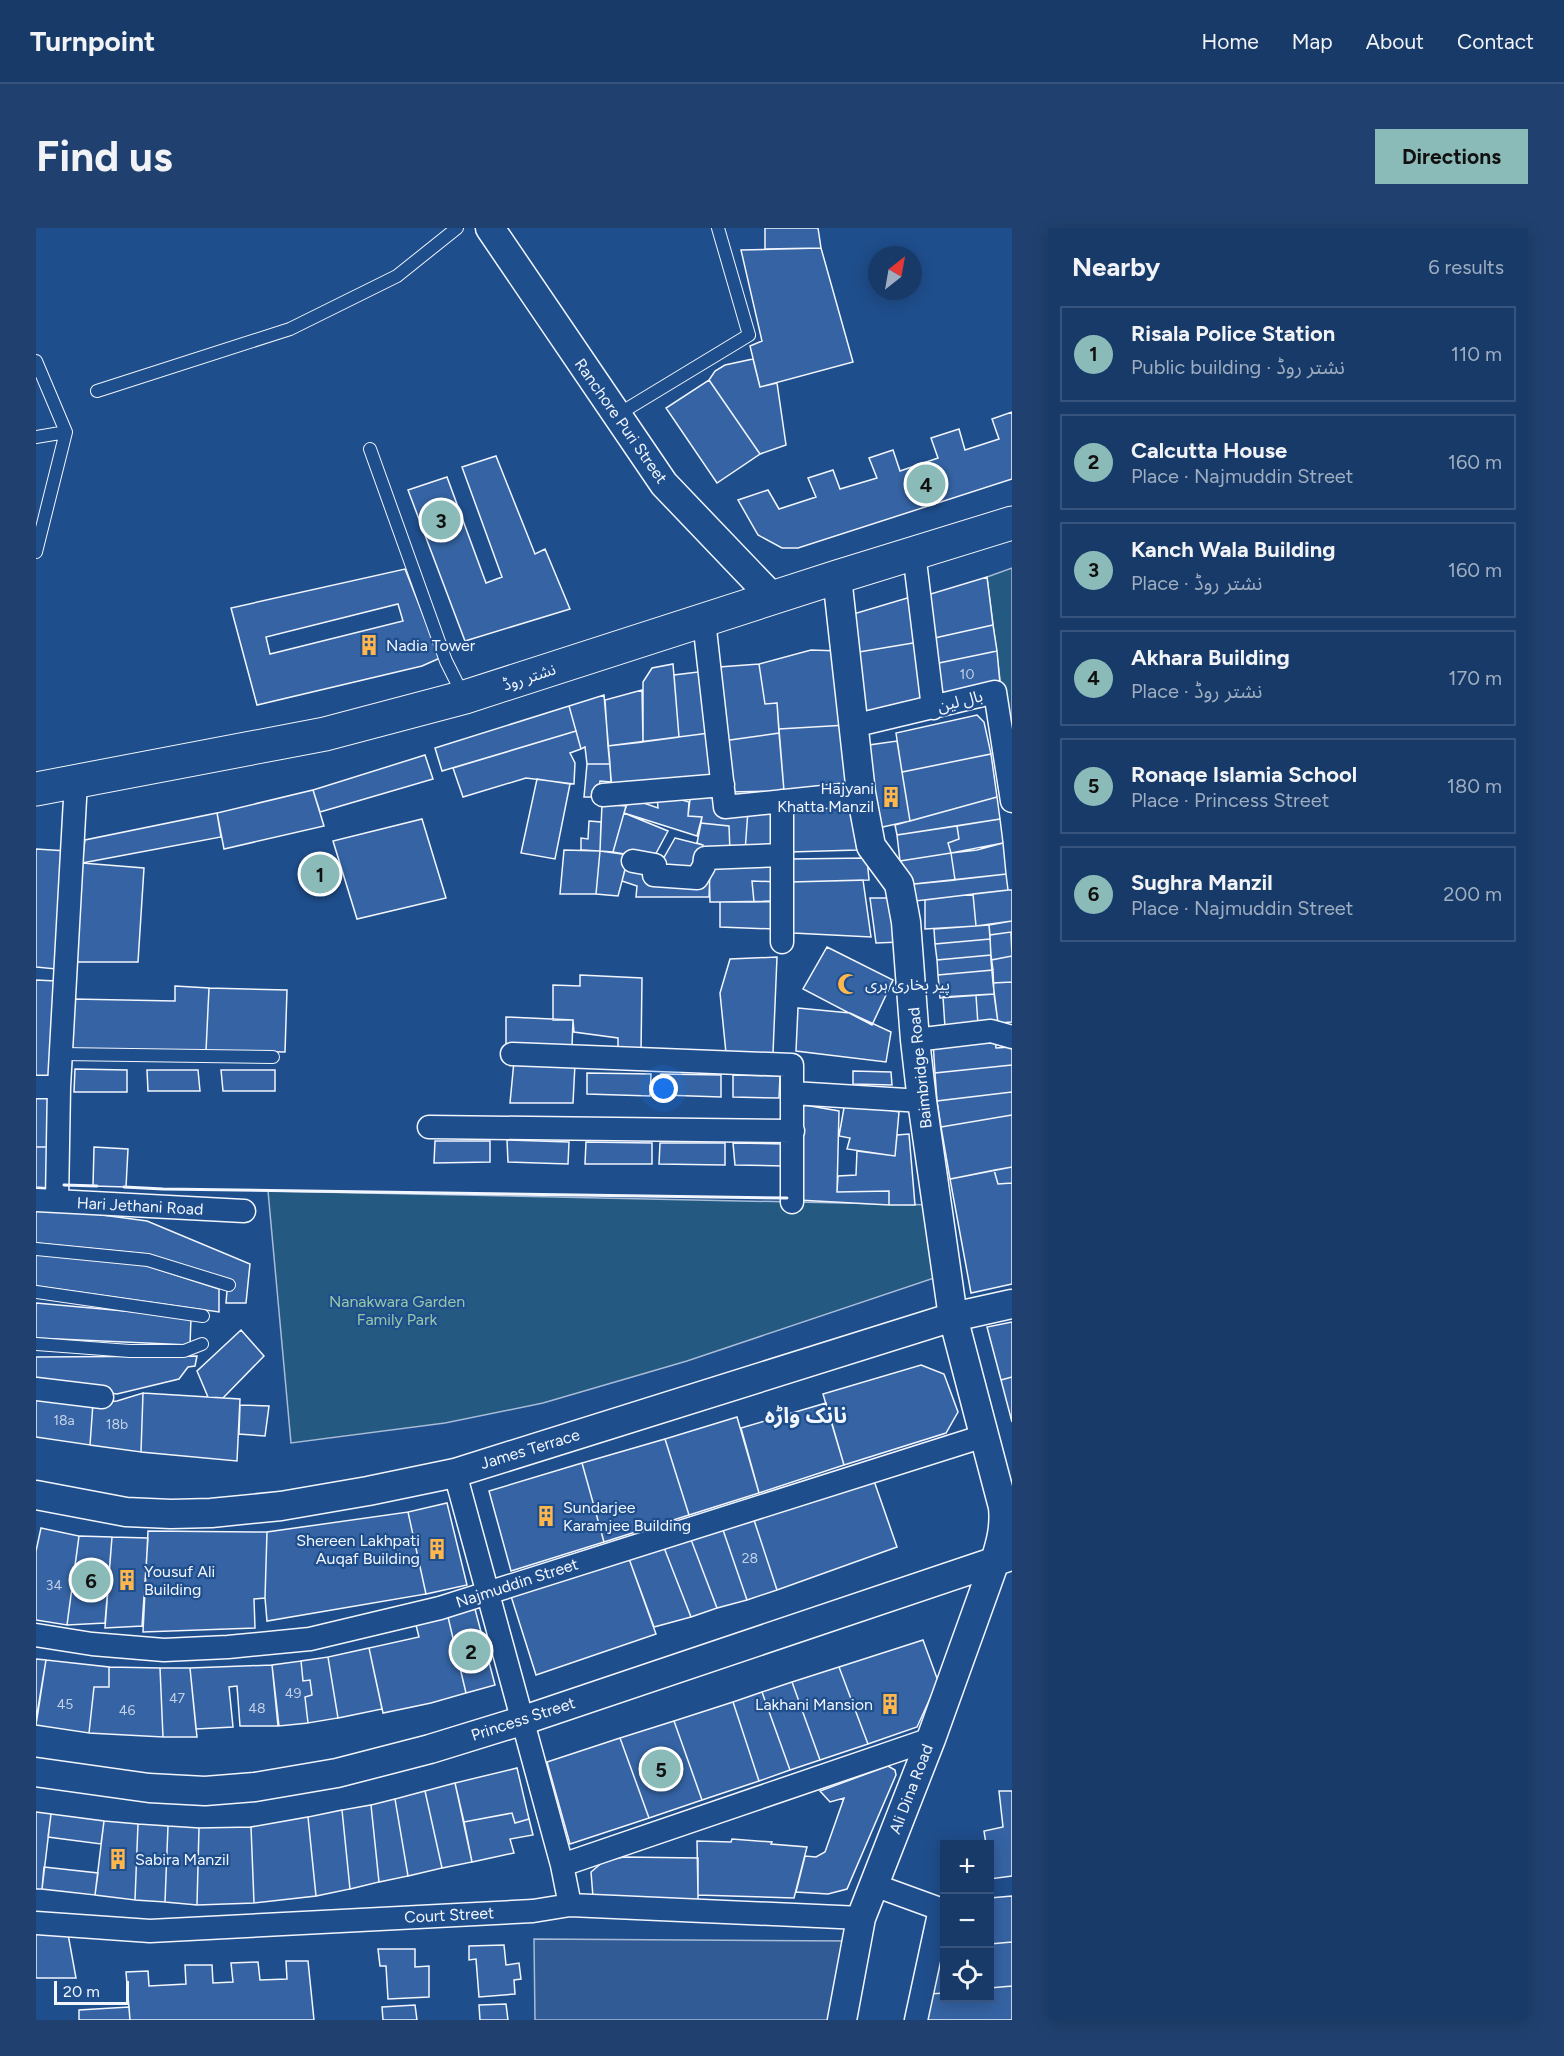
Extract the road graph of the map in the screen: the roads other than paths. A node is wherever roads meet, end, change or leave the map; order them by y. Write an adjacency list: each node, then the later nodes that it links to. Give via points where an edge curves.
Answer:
1 (457, 228): 5 (lane, via 397,276 290,329)
2 (490, 228): 6 (street, Ranchore Puri Street)
3 (718, 228): 6 (lane, via 749,335)
4 (36, 361): 7 (lane)
5 (97, 391)
6 (616, 415): 14 (street, Ranchore Puri Street, via 664,484)
7 (66, 432): 8 (lane); 11 (lane)
8 (36, 437)
9 (370, 449): 16 (lane, via 446,661)
10 (1012, 523): 12 (main road, نشتر روڈ)
11 (36, 552)
12 (914, 553): 13 (main road, نشتر روڈ); 17 (street)
13 (837, 577): 14 (main road, نشتر روڈ); 18 (street, Baimbridge Road)
14 (773, 598): 15 (main road, نشتر روڈ)
15 (704, 621): 16 (main road, نشتر روڈ); 20 (street)
16 (465, 697): 19 (main road, نشتر روڈ, via 325,734)
17 (933, 708): 18 (street, بال لین); 25 (street, بال لین, via 995,692)
18 (853, 726): 22 (street, Baimbridge Road)
19 (76, 781): 21 (main road, نشتر روڈ); 31 (street)
20 (723, 785): 23 (street); 24 (street, via 725,807)
21 (36, 789)
22 (861, 793): 24 (street); 30 (street, Baimbridge Road, via 871,846 899,884 907,932)
23 (603, 795)
24 (782, 801): 26 (street)
25 (1012, 801)
26 (782, 855): 27 (street, via 705,858 697,879 654,874 655,865); 28 (street)
27 (633, 861)
28 (782, 942)
29 (1012, 1037): 30 (street, via 991,1031)
30 (915, 1040): 37 (street, Baimbridge Road)
31 (62, 1054): 33 (lane); 35 (street)
32 (512, 1054): 36 (street, via 792,1065)
33 (273, 1057)
34 (36, 1087): 35 (street)
35 (59, 1087): 40 (street)
36 (793, 1094): 37 (street); 39 (street)
37 (922, 1101): 48 (street, Baimbridge Road)
38 (429, 1127): 39 (street)
39 (793, 1131): 41 (street)
40 (46, 1200): 42 (street, Hari Jethani Road)
41 (792, 1202)
42 (244, 1211)
43 (36, 1249): 44 (lane, via 148,1260)
44 (229, 1285)
45 (36, 1292): 47 (lane)
46 (1012, 1304): 48 (street, James Terrace)
47 (203, 1316)
48 (953, 1317): 53 (street, Baimbridge Road); 54 (street, James Terrace)
49 (36, 1344): 50 (lane, via 130,1351 184,1351)
50 (202, 1344)
51 (36, 1389): 52 (street)
52 (102, 1398)
53 (984, 1436): 56 (street, Baimbridge Road, via 1003,1507); 57 (street, Najmuddin Street)
54 (455, 1473): 55 (street, James Terrace, via 281,1506 211,1513 126,1512); 57 (street)
55 (36, 1495)
56 (1004, 1559): 59 (street, Princess Street); 60 (street, Ali Dina Road)
57 (487, 1592): 58 (street, Najmuddin Street, via 440,1608 310,1640 164,1650); 59 (street)
58 (36, 1635)
59 (521, 1721): 61 (street, Princess Street, via 337,1773 245,1788 149,1788); 62 (street)
60 (931, 1739): 62 (street); 63 (street, Ali Dina Road)
61 (36, 1772)
62 (562, 1864): 64 (street)
63 (874, 1885): 65 (street, Ali Dina Road); 68 (street, via 940,1909)
64 (570, 1905): 65 (street, Court Street); 66 (street, Court Street, via 150,1931)
65 (861, 1918): 67 (street, Ali Dina Road)
66 (36, 1923)
67 (842, 2020)
68 (916, 2020)

